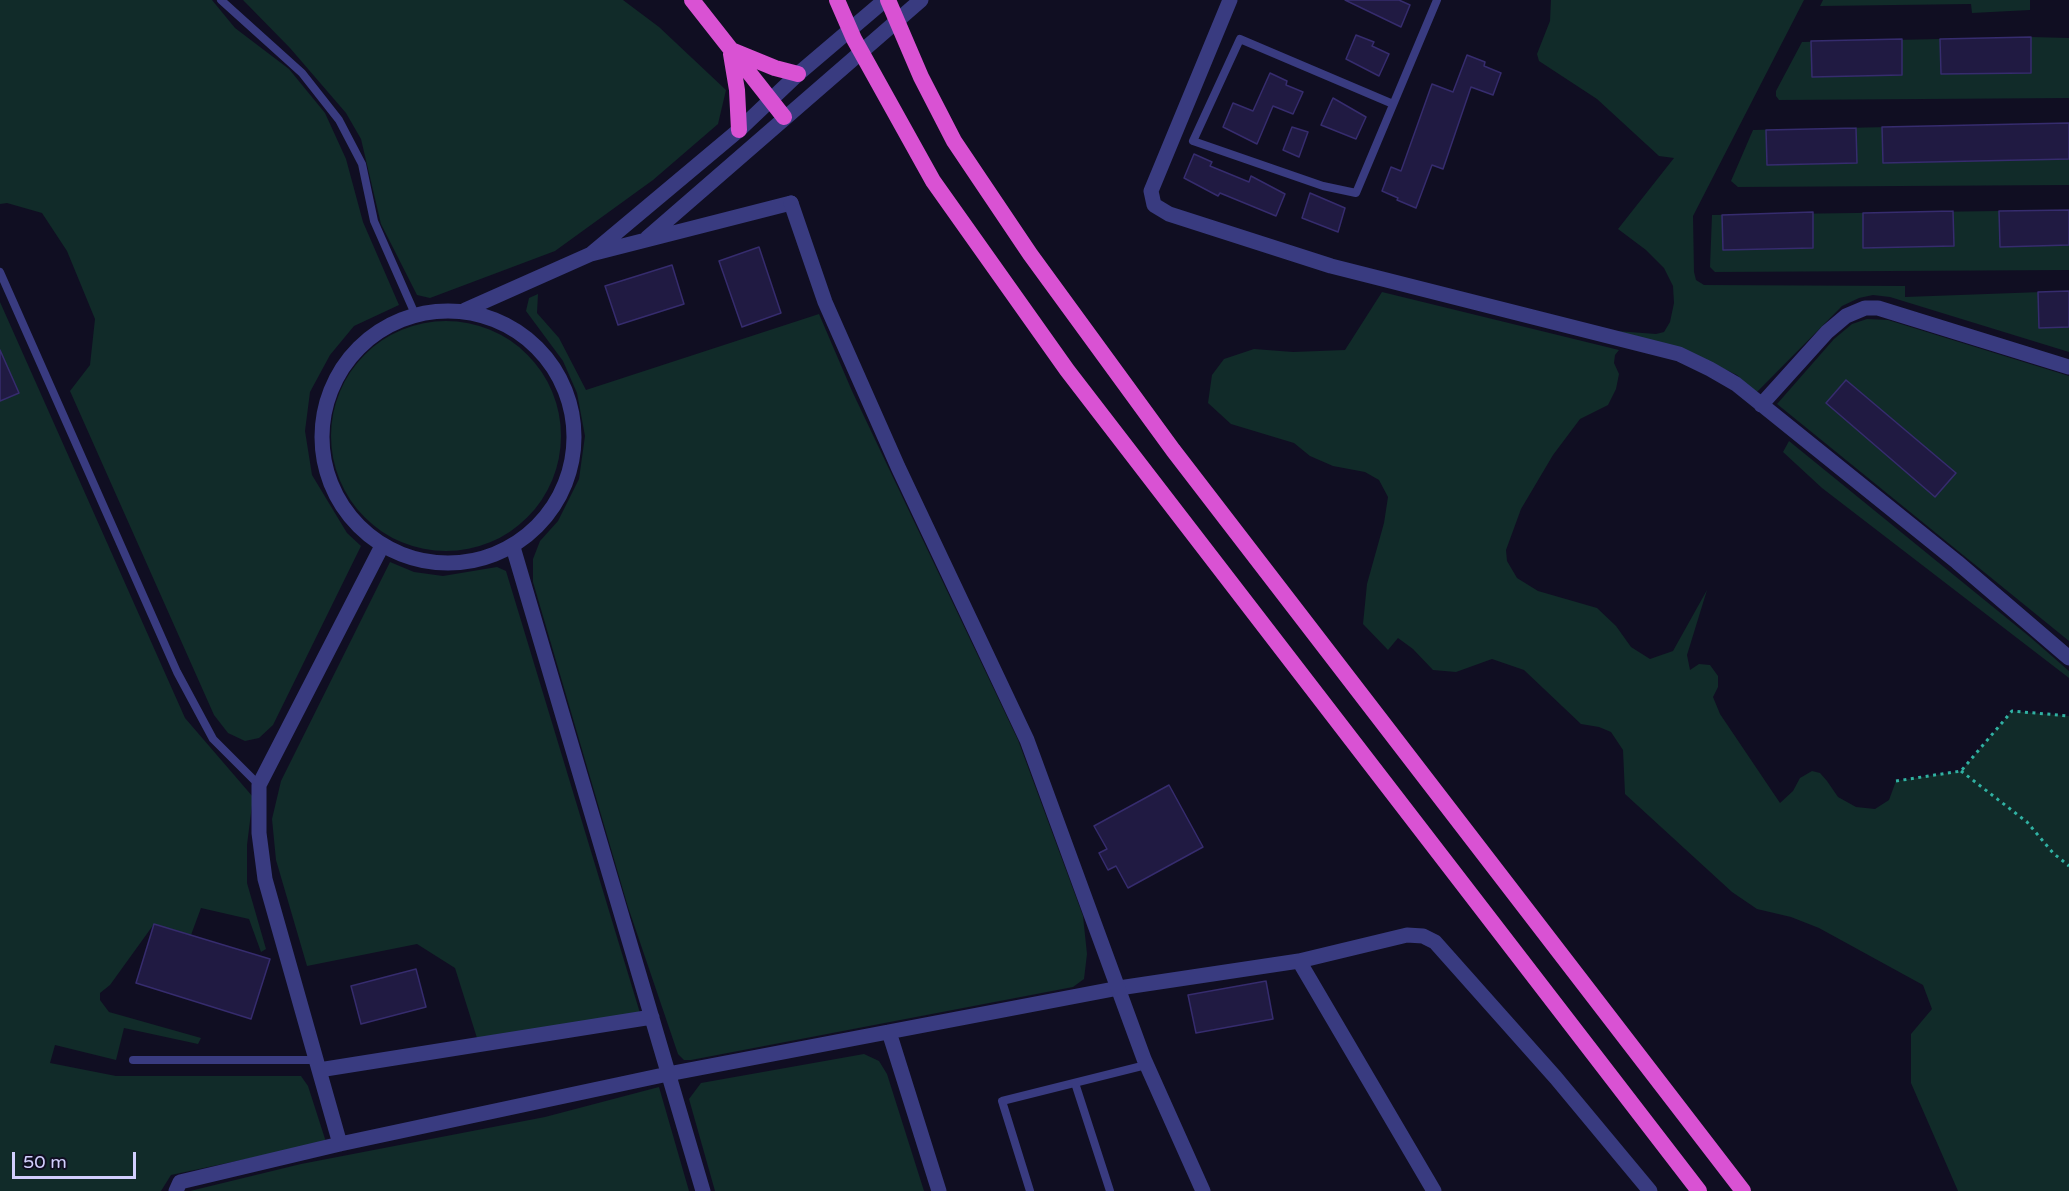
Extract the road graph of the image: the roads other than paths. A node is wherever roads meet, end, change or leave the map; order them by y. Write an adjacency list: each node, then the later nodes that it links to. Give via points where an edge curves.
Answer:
1 (221, 0): 18 (lane, via 302,73 339,120 362,164 374,222)
2 (692, 0): 8 (highway)
3 (837, 0): 43 (highway, via 854,39 933,181 1067,370)
4 (886, 0): 9 (street); 44 (highway, via 954,141 1037,264 1173,450)
5 (921, 0): 12 (street)
6 (1230, 0): 20 (street, via 1151,191 1154,205 1169,214 1331,266 1679,354 1736,384)
7 (1437, 0): 11 (lane)
8 (730, 50): 9 (highway); 10 (highway); 13 (highway)
9 (798, 74): 10 (street)
10 (770, 101): 12 (highway); 13 (street)
11 (1393, 104): 11 (lane, via 1356,193 1323,186 1193,141 1240,39)
12 (784, 117): 14 (street)
13 (739, 130): 15 (street)
14 (647, 238): 15 (street); 26 (street, via 791,203 825,302 1027,741)
15 (591, 254): 17 (street)
16 (0, 272): 24 (lane, via 177,672 213,740)
17 (465, 310): 18 (street); 22 (street, via 503,322 536,344 560,376 573,413 574,453 562,491 540,524)
18 (415, 314): 21 (street, via 381,328 352,352 332,383 322,419 322,456 333,492 353,522)
19 (2069, 367): 20 (street, via 1878,308 1865,308 1846,316 1827,332)
20 (1761, 405): 23 (street, via 1957,562)
21 (382, 546): 22 (street, via 423,562 466,562); 24 (street)
22 (513, 548): 27 (street)
23 (2069, 658)
24 (259, 785): 30 (street, via 265,879)
25 (1299, 962): 26 (street); 41 (street); 42 (street, via 1407,935 1435,942 1557,1078)
26 (1119, 988): 28 (street); 31 (street)
27 (652, 1017): 30 (street); 32 (street)
28 (889, 1032): 32 (street); 37 (street)
29 (133, 1060): 30 (lane)
30 (318, 1065): 34 (street)
31 (1146, 1065): 33 (lane); 40 (street)
32 (668, 1074): 34 (street); 36 (street)
33 (1075, 1083): 38 (lane, via 1002,1101); 39 (lane)
34 (340, 1144): 35 (street, via 180,1182)
35 (176, 1191)
36 (703, 1191)
37 (939, 1191)
38 (1030, 1191)
39 (1110, 1191)
40 (1203, 1191)
41 (1434, 1191)
42 (1650, 1191)
43 (1699, 1191)
44 (1743, 1191)

